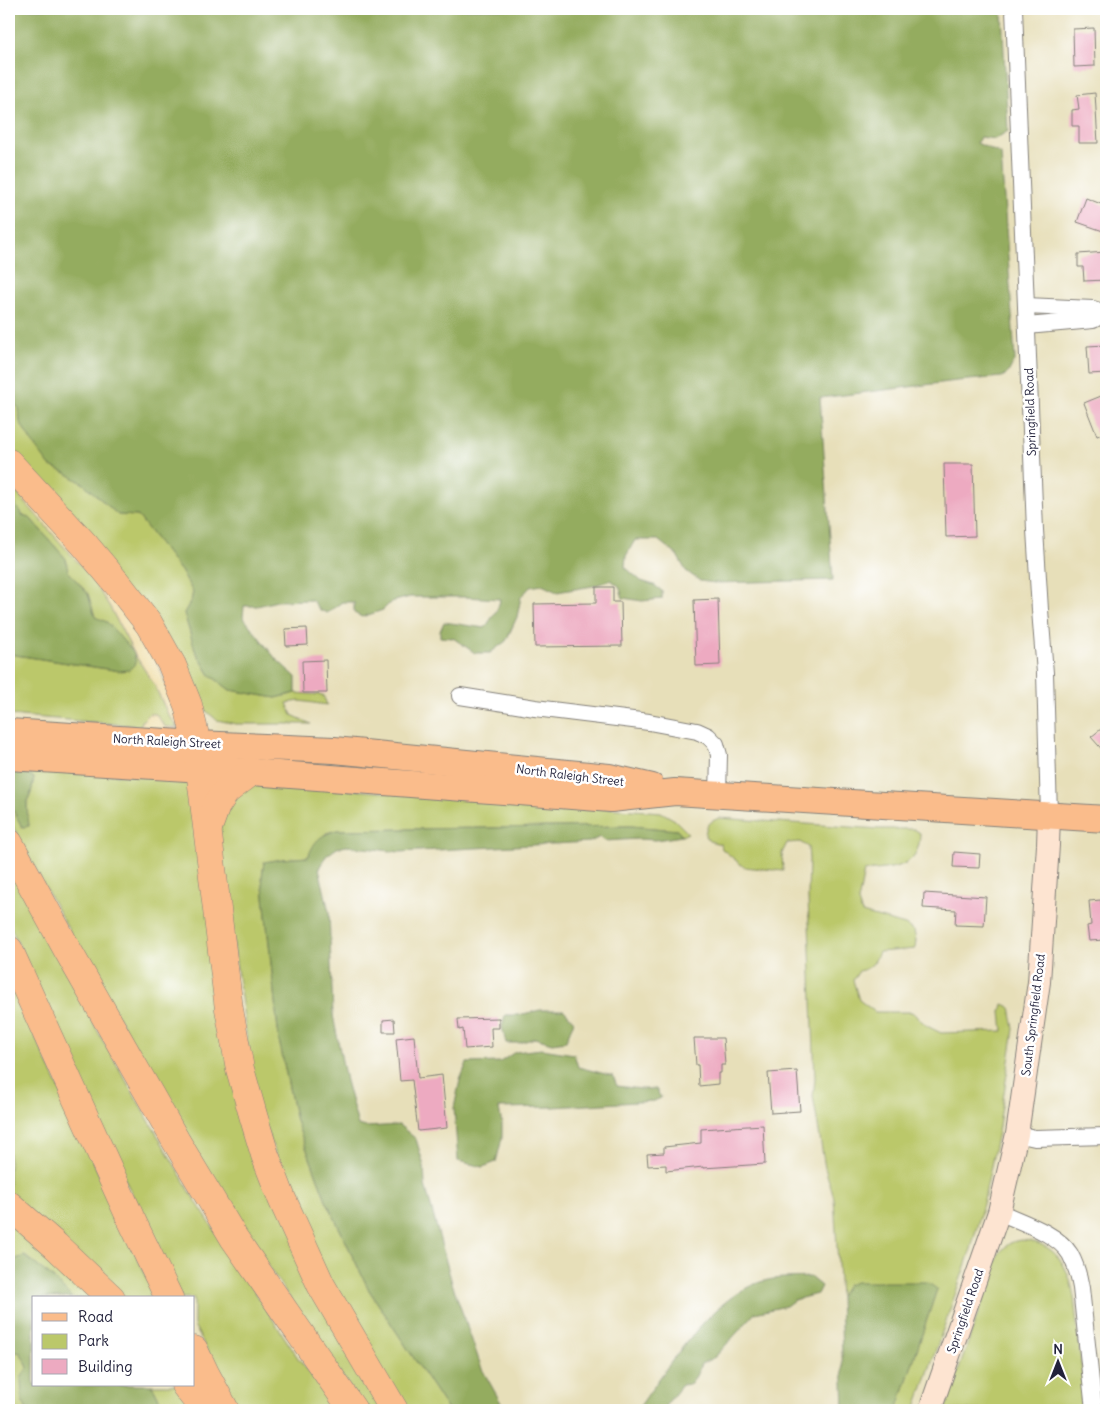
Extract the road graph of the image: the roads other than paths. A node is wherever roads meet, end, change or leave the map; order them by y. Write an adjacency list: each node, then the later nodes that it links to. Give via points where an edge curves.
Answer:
1 (1014, 9): 2 (street, Springfield Road)
2 (1026, 306): 3 (street, via 1093,309); 4 (street, Springfield Road)
3 (1106, 313): 4 (street, via 1093,320)
4 (1027, 326): 12 (street, Springfield Road)
5 (9, 463): 8 (highway, via 84,544 149,624 172,665 188,705)
6 (460, 696): 11 (street, via 697,731 716,744 719,755)
7 (19, 745): 8 (main road, North Raleigh Street)
8 (198, 756): 9 (main road, North Raleigh Street); 10 (main road, North Raleigh Street, via 334,750 609,777); 14 (highway)
9 (250, 772): 10 (main road, North Raleigh Street, via 611,798); 14 (highway, via 226,791)
10 (675, 792): 11 (main road)
11 (718, 795): 12 (main road)
12 (1049, 815): 13 (main road); 17 (main road, South Springfield Road, via 1038,982)
13 (1106, 819)
14 (207, 830): 28 (highway, via 228,1009 240,1069 265,1156 321,1285)
15 (9, 843): 27 (highway, via 234,1238)
16 (9, 950): 22 (highway)
17 (1017, 1134): 18 (street, via 1035,1138); 20 (main road, South Springfield Road)
18 (1106, 1136)
19 (9, 1205): 21 (highway)
20 (999, 1212): 29 (main road, Springfield Road); 30 (street, via 1040,1230 1069,1253 1081,1288)
21 (109, 1296)
22 (168, 1296)
23 (195, 1352): 26 (highway)
24 (186, 1386): 25 (highway)
25 (204, 1410)
26 (225, 1410)
27 (353, 1410)
28 (394, 1410)
29 (930, 1410)
30 (1094, 1410)

